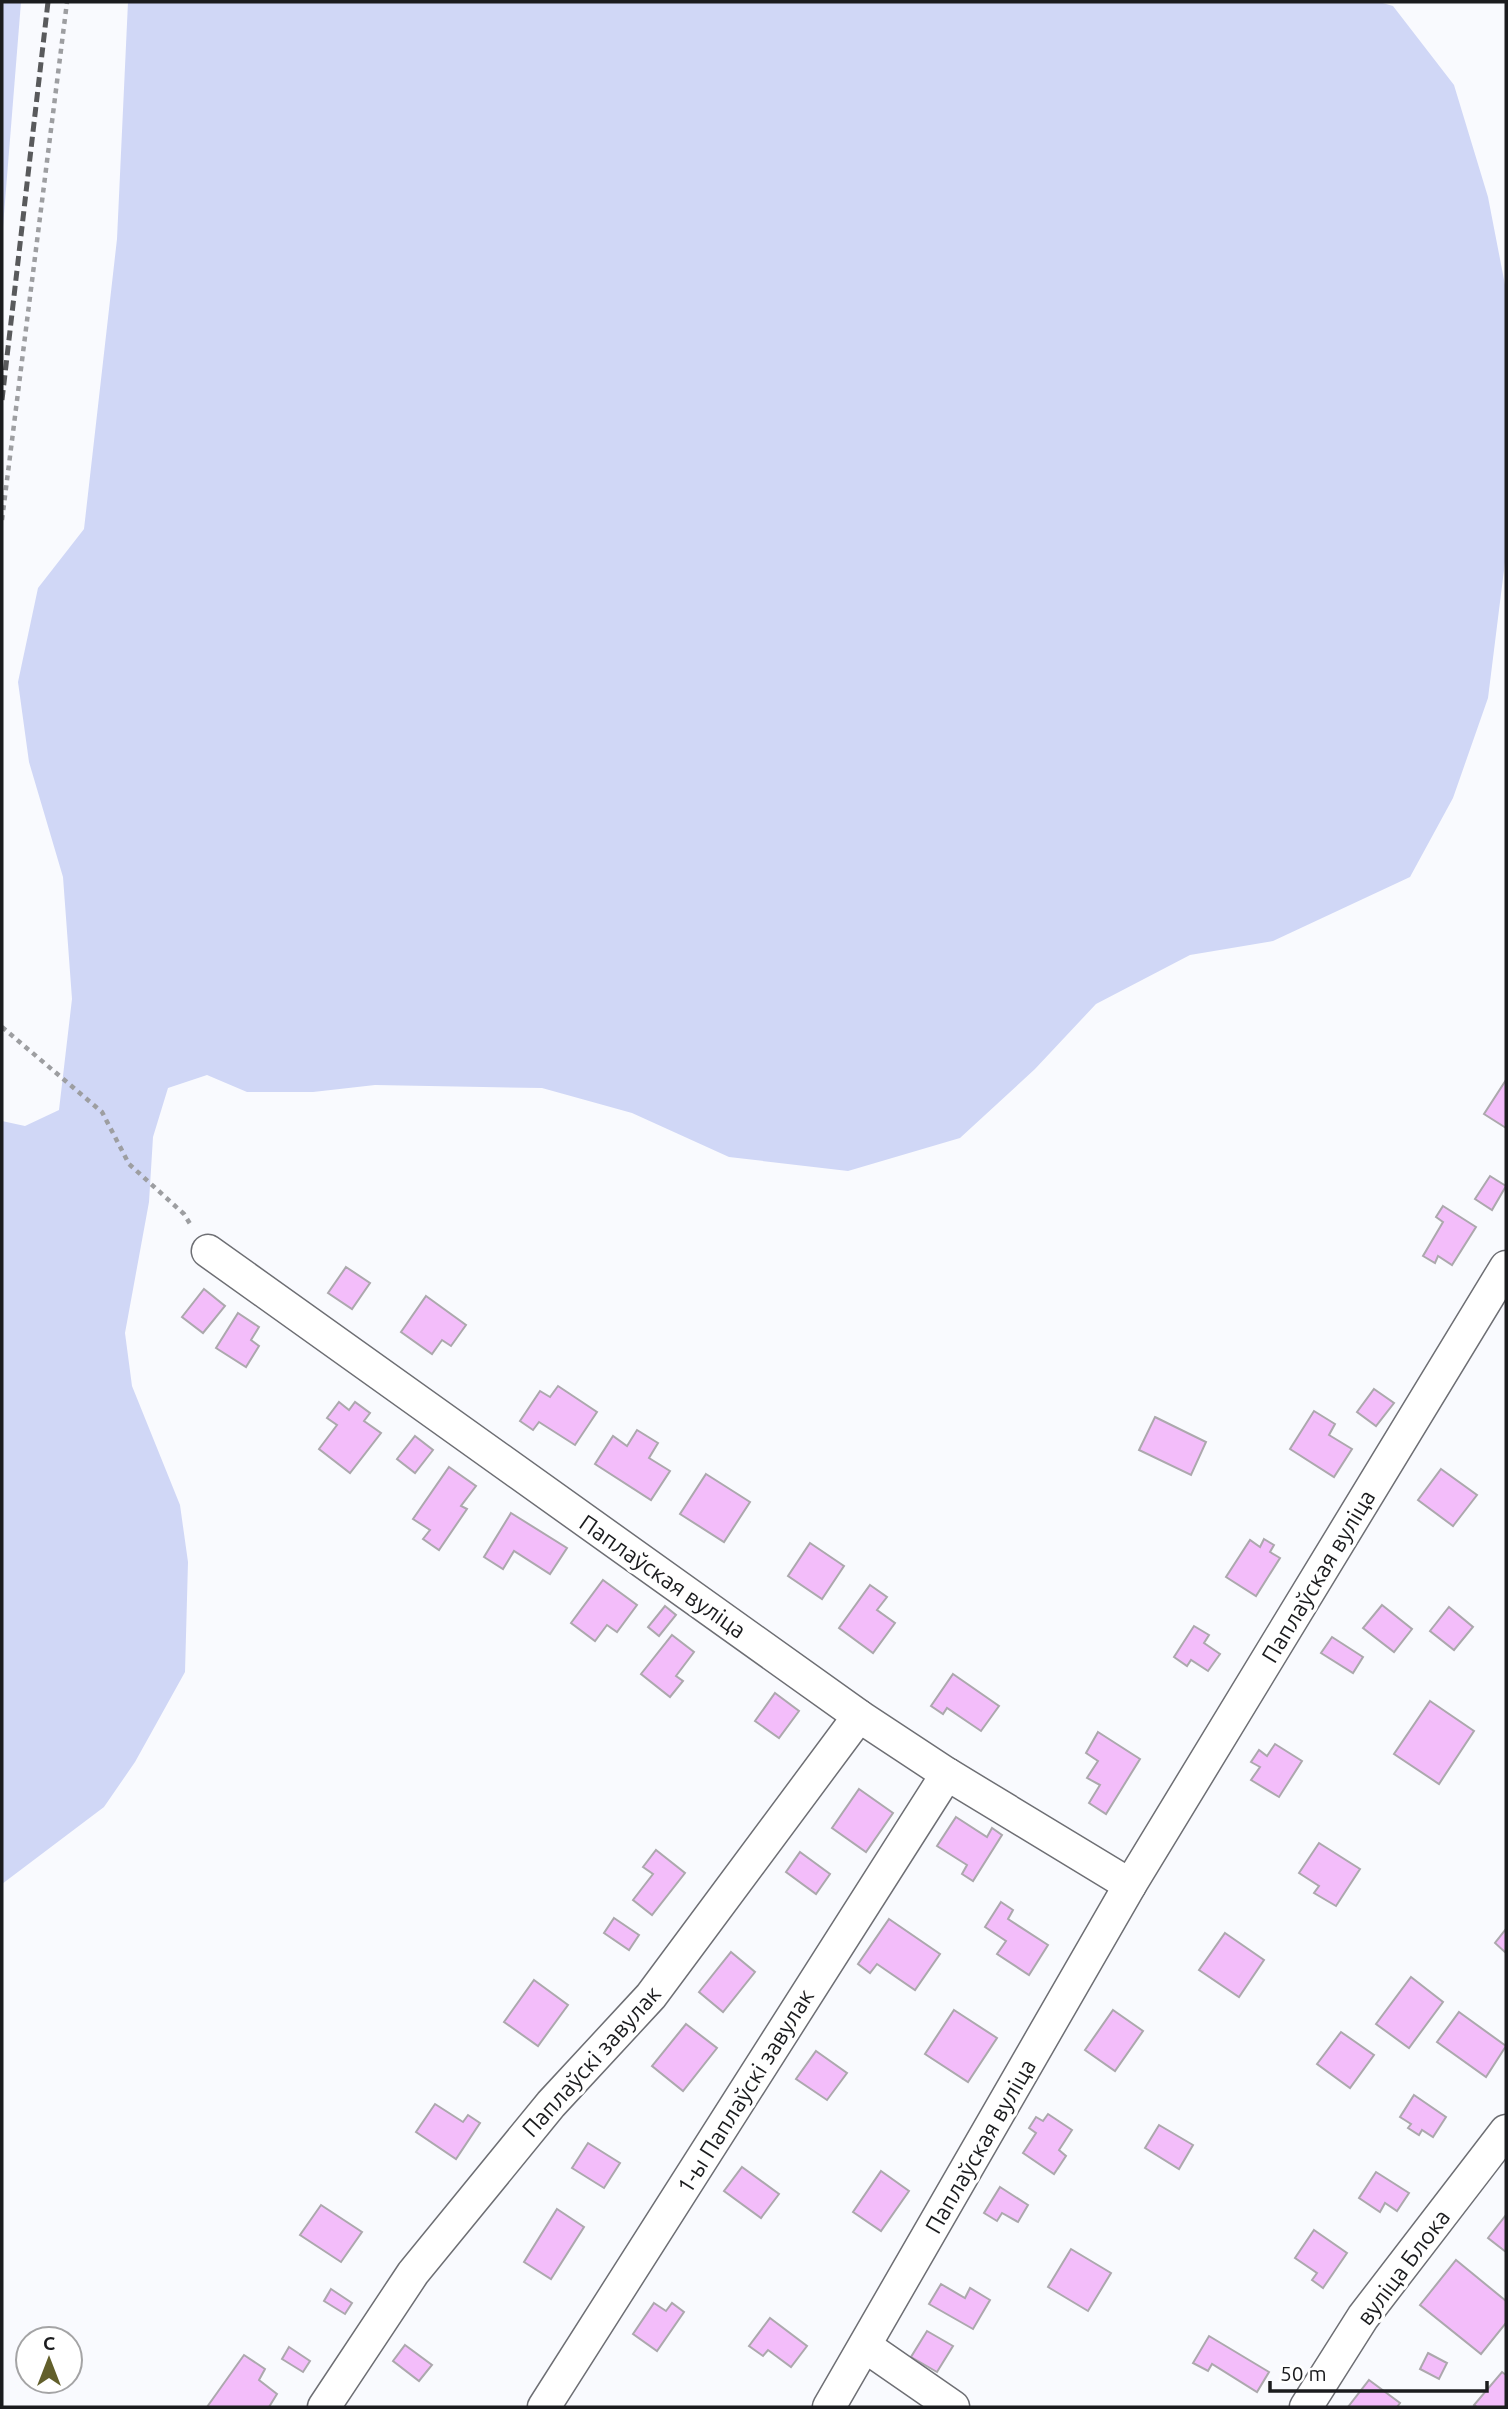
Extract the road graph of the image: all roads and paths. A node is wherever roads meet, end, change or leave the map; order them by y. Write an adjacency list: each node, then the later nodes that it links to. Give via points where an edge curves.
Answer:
1 (67, 2): 2 (path)
2 (2, 520)
3 (2, 1027): 4 (path, via 102,1112 129,1164 184,1214)
4 (208, 1251): 6 (street, Паплаўская вуліца)
5 (1506, 1268): 8 (street, Паплаўская вуліца)
6 (859, 1716): 7 (street, Паплаўская вуліца); 11 (street, Паплаўскі завулак, via 651,1996 551,2104 413,2273)
7 (947, 1774): 8 (street, Паплаўская вуліца); 12 (street, 1-ы Паплаўскі завулак)
8 (1130, 1885): 10 (street, Паплаўская вуліца)
9 (1506, 2131): 15 (street, вуліца Блока, via 1363,2317)
10 (865, 2346): 13 (street, Паплаўская вуліца); 14 (street)
11 (324, 2407)
12 (544, 2407)
13 (829, 2407)
14 (953, 2407)
15 (1306, 2407)

